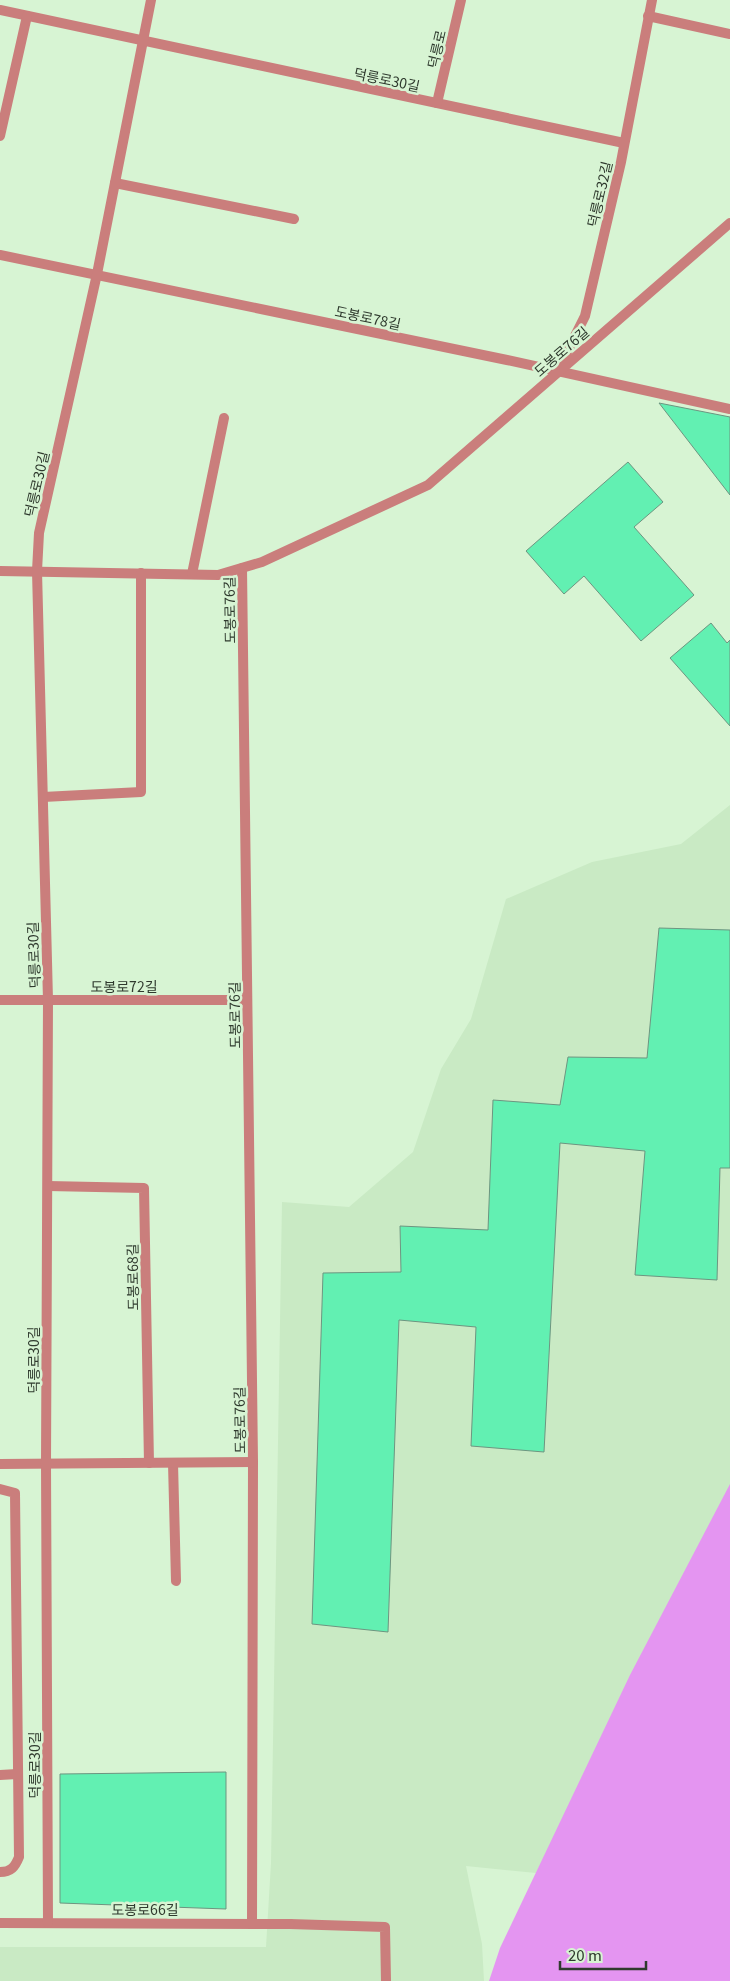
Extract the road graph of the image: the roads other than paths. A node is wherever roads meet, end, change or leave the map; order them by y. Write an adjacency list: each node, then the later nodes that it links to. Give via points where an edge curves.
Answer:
1 (151, 0): 8 (street, 덕릉로30길)
2 (461, 0): 9 (street, 덕릉로)
3 (652, 0): 6 (street, 덕릉로32길)
4 (0, 10): 5 (street)
5 (27, 16): 8 (street); 10 (street)
6 (648, 16): 7 (street); 11 (street, 덕릉로32길)
7 (730, 34)
8 (143, 41): 9 (street, 덕릉로30길); 12 (street, 덕릉로30길)
9 (437, 103): 11 (street, 덕릉로30길)
10 (0, 136)
11 (624, 143): 17 (street, 덕릉로32길, via 585,316)
12 (115, 183): 13 (street); 16 (street, 덕릉로30길)
13 (294, 218)
14 (730, 223): 17 (street, 도봉로76길)
15 (0, 255): 16 (street, 도봉로78길)
16 (97, 274): 17 (street, 도봉로78길); 22 (street, 덕릉로30길, via 39,533)
17 (557, 372): 18 (street, 도봉로78길); 20 (street, 도봉로76길, via 428,485 262,562)
18 (730, 409)
19 (224, 418): 24 (street)
20 (242, 568): 24 (street, 도봉로76길, via 218,574); 28 (street, 도봉로76길)
21 (0, 571): 22 (street, 도봉로76길)
22 (37, 571): 23 (street, 도봉로76길); 25 (street, 덕릉로30길)
23 (141, 573): 24 (street, 도봉로76길); 25 (street, via 141,792)
24 (192, 574)
25 (43, 797): 27 (street, 덕릉로30길)
26 (0, 1000): 27 (street, 도봉로72길)
27 (48, 1000): 28 (street, 도봉로72길); 29 (street, 덕릉로30길)
28 (247, 1000): 30 (street, 도봉로76길)
29 (48, 1186): 31 (street, 도봉로68길, via 144,1188); 34 (street, 덕릉로30길)
30 (253, 1462): 32 (street); 42 (street, 도봉로76길)
31 (149, 1463): 32 (street); 34 (street)
32 (173, 1463): 36 (street)
33 (0, 1464): 34 (street)
34 (46, 1464): 41 (street, 덕릉로30길)
35 (0, 1489): 37 (street, via 15,1493)
36 (176, 1581)
37 (17, 1774): 38 (street); 39 (street, via 19,1857 15,1866 7,1872)
38 (0, 1775)
39 (0, 1872)
40 (0, 1923): 41 (street, 도봉로66길)
41 (48, 1923): 42 (street, 도봉로66길)
42 (252, 1924): 43 (street, 도봉로66길, via 385,1927)
43 (386, 1981)

